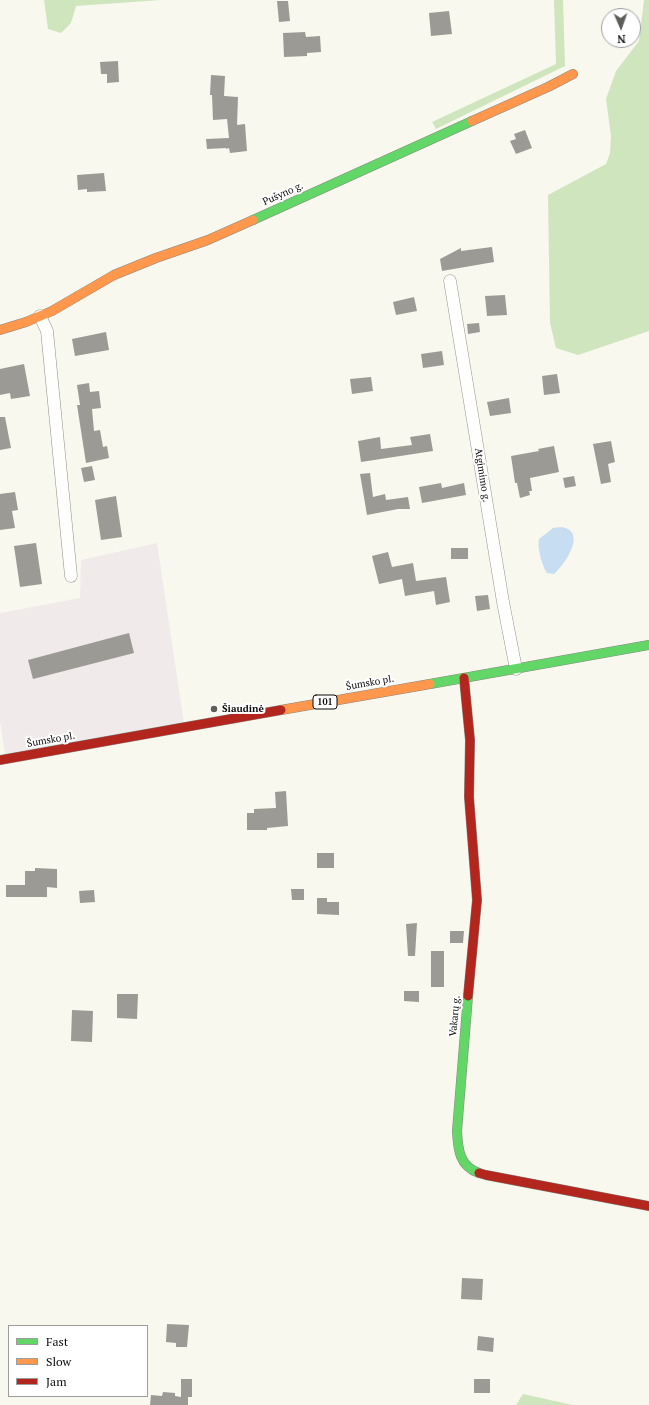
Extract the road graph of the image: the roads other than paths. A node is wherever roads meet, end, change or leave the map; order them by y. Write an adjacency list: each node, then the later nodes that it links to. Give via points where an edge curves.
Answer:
1 (573, 74): 3 (street, Pušyno g., via 208,240 114,276)
2 (450, 281): 7 (street, Atgimimo g.)
3 (40, 316): 4 (street, Pušyno g.); 5 (street, via 47,331)
4 (0, 330)
5 (71, 576)
6 (649, 645): 7 (street, Šumsko pl. / 101)
7 (516, 668): 8 (street, Šumsko pl. / 101)
8 (464, 678): 9 (street, Šumsko pl. / 101); 10 (street, Vakarų g., via 470,740 469,797 477,900 457,1131 460,1156 471,1170 486,1175)
9 (0, 760)
10 (649, 1206)

